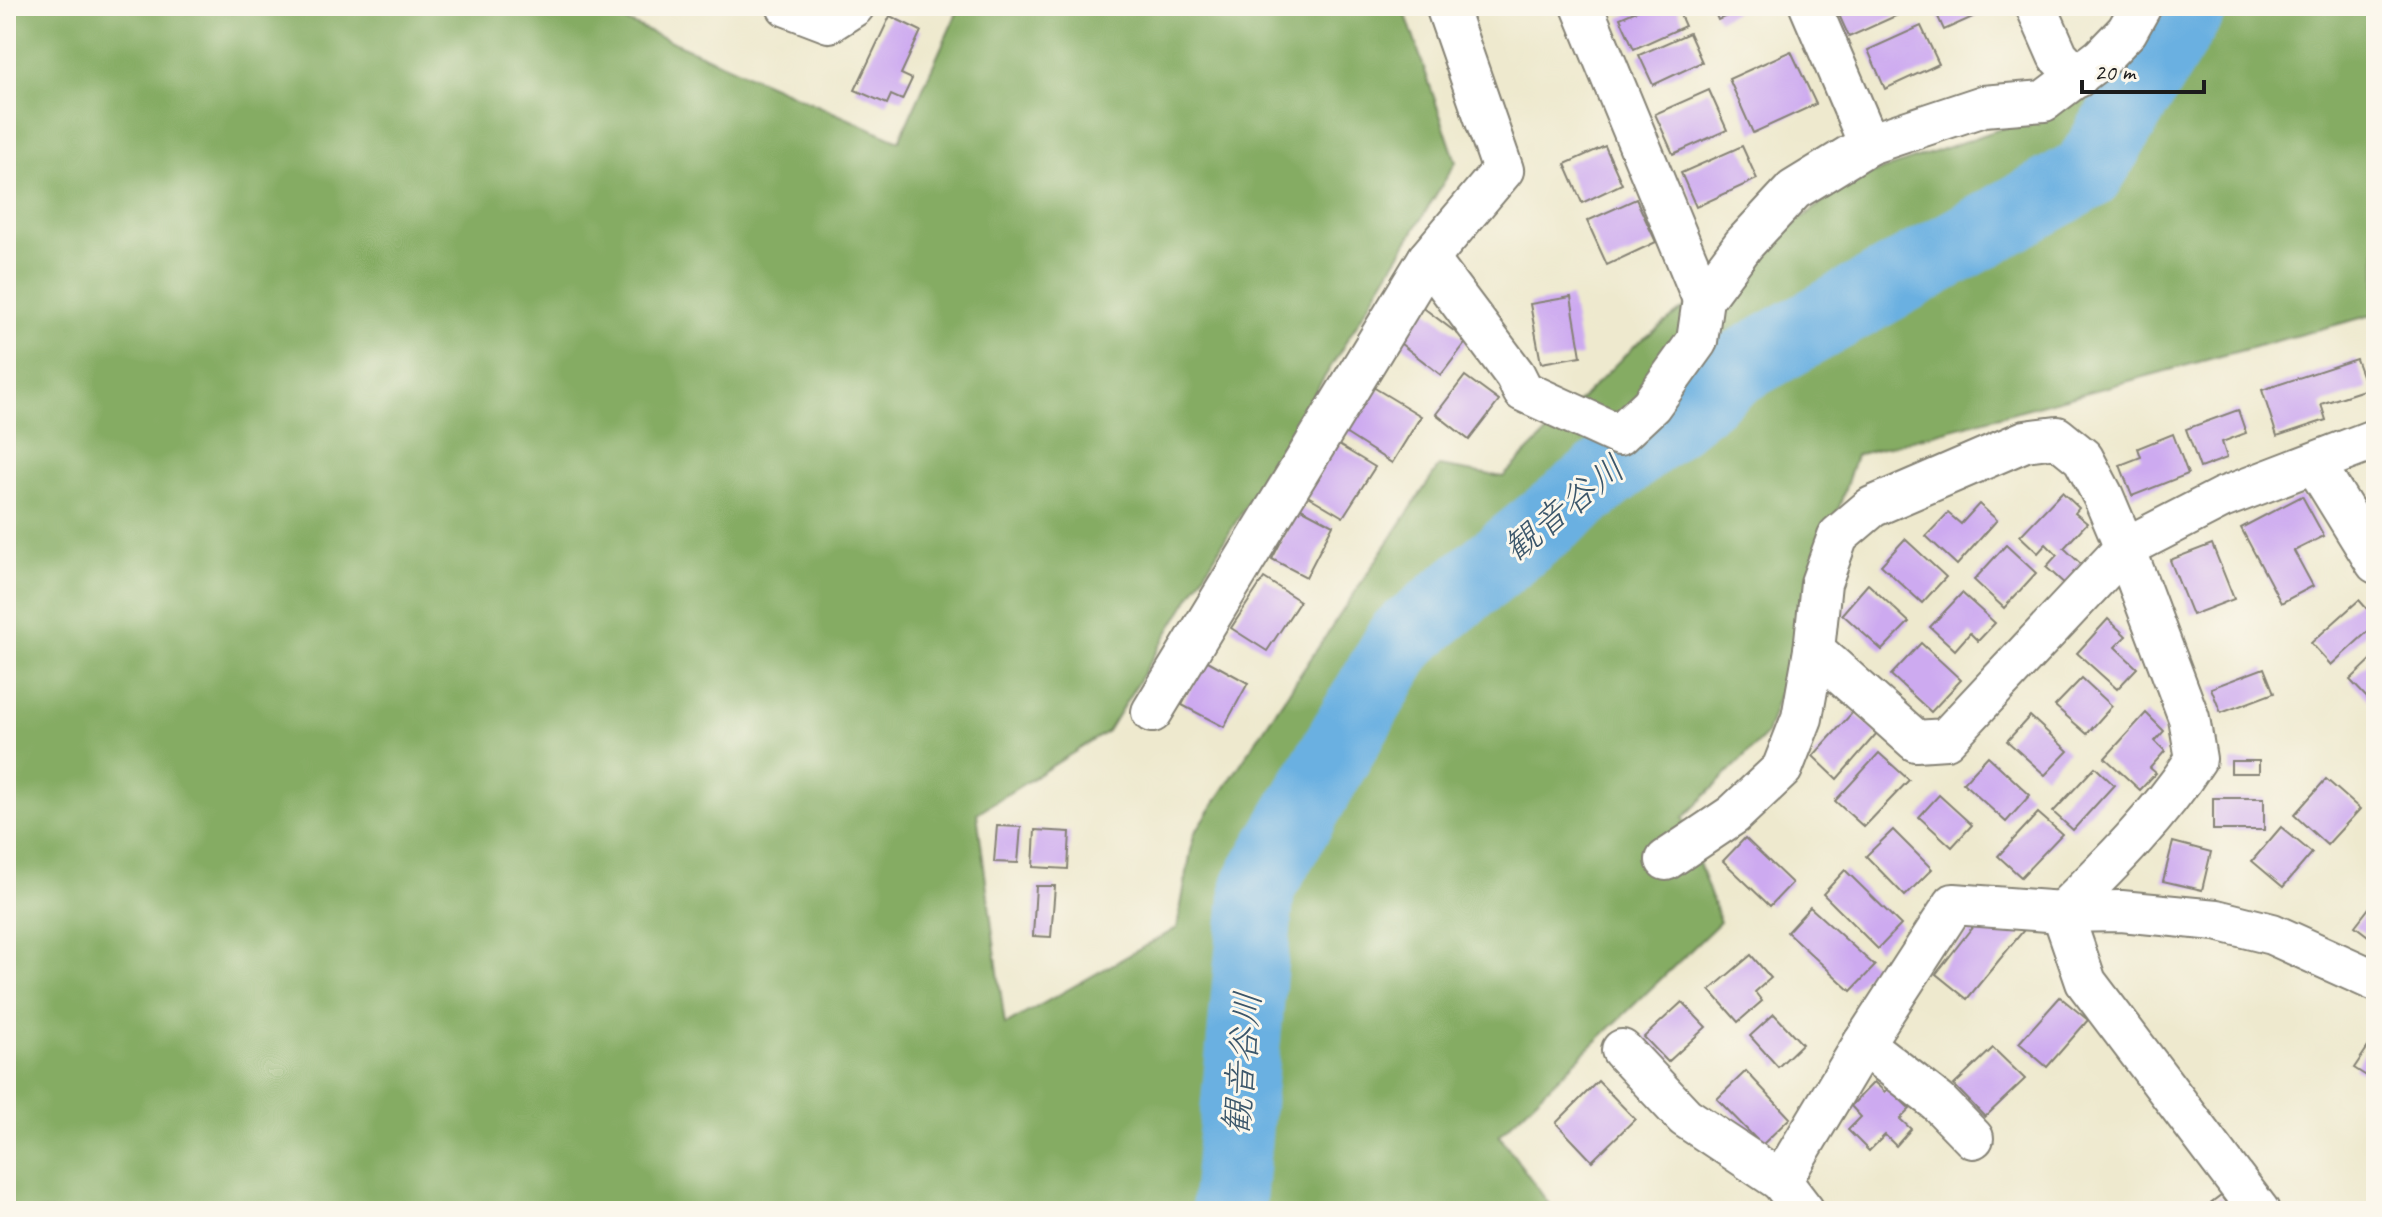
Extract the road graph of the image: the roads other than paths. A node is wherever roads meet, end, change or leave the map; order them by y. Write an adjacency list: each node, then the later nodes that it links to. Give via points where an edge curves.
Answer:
1 (787, 6): 2 (street, via 829,22)
2 (854, 6)
3 (1446, 6): 10 (street, via 1503,170)
4 (1582, 6): 11 (street)
5 (1810, 6): 9 (street)
6 (2036, 6): 8 (street, via 2058,56)
7 (2141, 6): 8 (street, via 2127,31)
8 (2078, 77): 9 (street, via 2044,101 1983,106)
9 (1869, 144): 11 (street, via 1794,190)
10 (1428, 259): 11 (street, via 1523,391 1619,435 1651,405 1697,341); 17 (street)
11 (1703, 299)
12 (2376, 439): 13 (street)
13 (2315, 464): 14 (street, via 2222,498); 15 (street)
14 (2125, 548): 16 (street, via 1946,739 1916,741); 16 (street, via 2083,458 2057,437 2025,441 1872,507 1838,536 1821,583); 19 (street, via 2189,718 2196,759 2110,865)
15 (2376, 563)
16 (1814, 650): 18 (street, via 1802,718 1782,769 1733,815)
17 (1152, 712)
18 (1666, 860)
19 (2062, 912): 20 (street, via 2121,911 2216,920 2272,934); 21 (street, via 1954,904); 25 (street, via 2086,982)
20 (2376, 981)
21 (1863, 1044): 23 (street, via 1938,1102); 24 (street)
22 (1622, 1050): 24 (street, via 1685,1117)
23 (1973, 1138)
24 (1792, 1196)
25 (2259, 1211)

